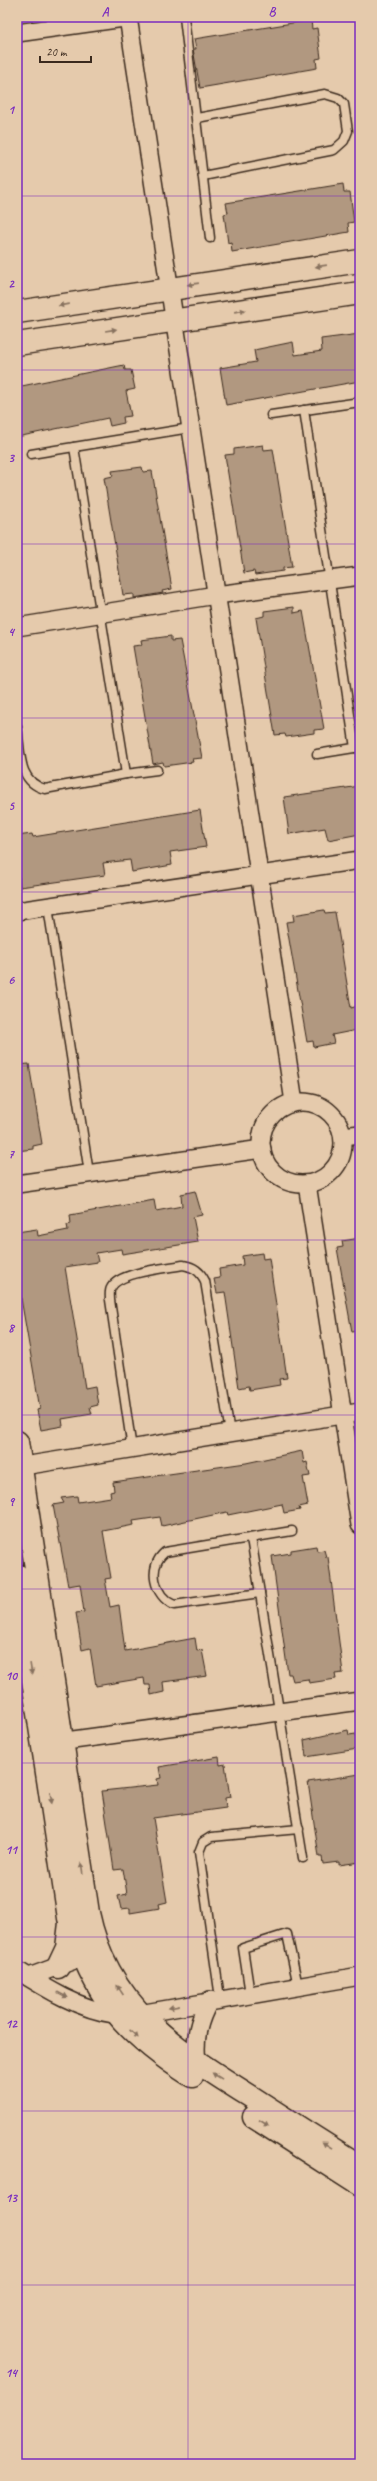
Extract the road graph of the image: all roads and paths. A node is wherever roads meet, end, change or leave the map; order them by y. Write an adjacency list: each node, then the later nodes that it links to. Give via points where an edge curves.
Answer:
1 (129, 17): 3 (street); 8 (street)
2 (184, 17): 4 (lane)
3 (17, 33)
4 (196, 118): 5 (lane); 5 (lane, via 325,94 338,98 344,104 348,132 344,141 334,150)
5 (203, 176): 6 (lane)
6 (210, 238)
7 (360, 261): 8 (street, one-way to 8)
8 (169, 288): 10 (street, one-way to 10); 11 (street)
9 (360, 293): 11 (street, one-way to 9)
10 (17, 312)
11 (174, 321): 12 (street, one-way to 11); 16 (street)
12 (17, 344)
13 (360, 402): 14 (lane)
14 (304, 410): 15 (lane); 20 (lane)
15 (271, 415)
16 (190, 428): 17 (lane); 21 (street)
17 (74, 447): 18 (lane); 22 (lane)
18 (31, 454)
19 (360, 576): 20 (street)
20 (329, 580): 21 (street); 25 (lane)
21 (216, 595): 22 (street); 30 (street)
22 (101, 614): 23 (street); 28 (lane)
23 (17, 627)
24 (17, 727): 28 (lane, via 26,779 34,786 45,789)
25 (358, 747): 26 (lane)
26 (317, 754)
27 (156, 770): 28 (lane)
28 (126, 774)
29 (360, 860): 30 (street)
30 (258, 876): 31 (street); 33 (street)
31 (48, 907): 32 (street); 37 (lane)
32 (17, 911)
33 (294, 1102): 35 (street, via 320,1105 331,1113 339,1124); 36 (street, via 281,1107 271,1116 264,1128)
34 (360, 1134): 35 (street)
35 (343, 1136): 39 (street, via 343,1150 339,1162 331,1173)
36 (262, 1149): 37 (street); 39 (street, via 270,1168 280,1178 293,1183)
37 (89, 1174): 38 (street)
38 (17, 1184)
39 (307, 1184): 41 (street)
40 (360, 1412): 41 (street)
41 (343, 1416): 42 (street); 46 (street)
42 (230, 1433): 44 (street); 44 (lane, via 205,1281 200,1272 192,1266 183,1265 127,1276 111,1288 110,1300)
43 (17, 1442): 45 (street)
44 (132, 1449): 45 (street)
45 (19, 1466): 53 (street)
46 (360, 1525)
47 (292, 1531): 48 (lane)
48 (251, 1538): 50 (lane); 50 (lane, via 165,1552 157,1559 154,1572 158,1591 165,1601 174,1605)
49 (17, 1575): 53 (street, one-way to 53)
50 (260, 1593): 52 (lane)
51 (360, 1702): 52 (street)
52 (280, 1712): 53 (street); 54 (lane)
53 (53, 1743): 56 (street, one-way to 56); 57 (street, one-way to 53, via 88,1913)
54 (299, 1829): 55 (lane); 63 (lane, via 211,1837 203,1842 199,1852)
55 (303, 1858)
56 (70, 1918): 57 (street); 58 (street, via 67,1948)
57 (90, 1954): 58 (street); 64 (street, one-way to 57); 65 (street, via 94,1981)
58 (58, 1967): 59 (street)
59 (23, 1974): 65 (street, one-way to 65, via 91,2009)
60 (360, 1976): 61 (street)
61 (298, 1986): 62 (street); 62 (lane, via 287,1934 243,1948)
62 (250, 1994): 63 (street)
63 (215, 1999): 64 (street, one-way to 64); 66 (street, via 202,2014 197,2030)
64 (139, 2014): 65 (street); 66 (street, via 157,2032)
65 (116, 2015): 68 (street, one-way to 68, via 145,2044)
66 (197, 2063): 67 (street, one-way to 66)
67 (360, 2166)
68 (360, 2185)

